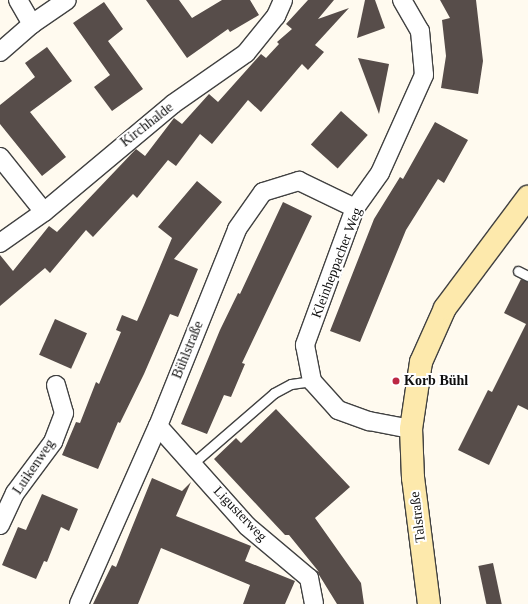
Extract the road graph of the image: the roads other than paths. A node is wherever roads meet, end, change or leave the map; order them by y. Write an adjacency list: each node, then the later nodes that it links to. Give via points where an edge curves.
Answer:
1 (18, 0): 5 (street)
2 (67, 0): 5 (street)
3 (283, 0): 10 (street, Kirchhalde, via 276,16 246,53 128,139)
4 (402, 0): 9 (street, Kleinheppacher Weg, via 420,31 424,75 380,173)
5 (32, 24): 6 (street)
6 (0, 52)
7 (0, 157): 10 (street)
8 (528, 196): 17 (street, Talstraße, via 445,308 421,362)
9 (355, 208): 14 (street, Kleinheppacher Weg, via 305,345); 16 (street, Bühlstraße, via 299,181 263,192 237,229)
10 (44, 212): 11 (street, Kirchhalde)
11 (0, 243)
12 (518, 271): 13 (lane)
13 (528, 276)
14 (312, 381): 17 (street, via 338,410 369,421); 18 (lane, via 291,384 274,393)
15 (56, 385): 19 (street, Luikenweg, via 64,413 53,442 15,492)
16 (158, 426): 18 (street, Ligusterweg); 20 (street, Bühlstraße)
17 (411, 429): 22 (street, Talstraße, via 413,478)
18 (192, 464): 21 (street, Ligusterweg, via 247,526 309,578)
19 (0, 525)
20 (79, 604)
21 (314, 604)
22 (429, 604)

